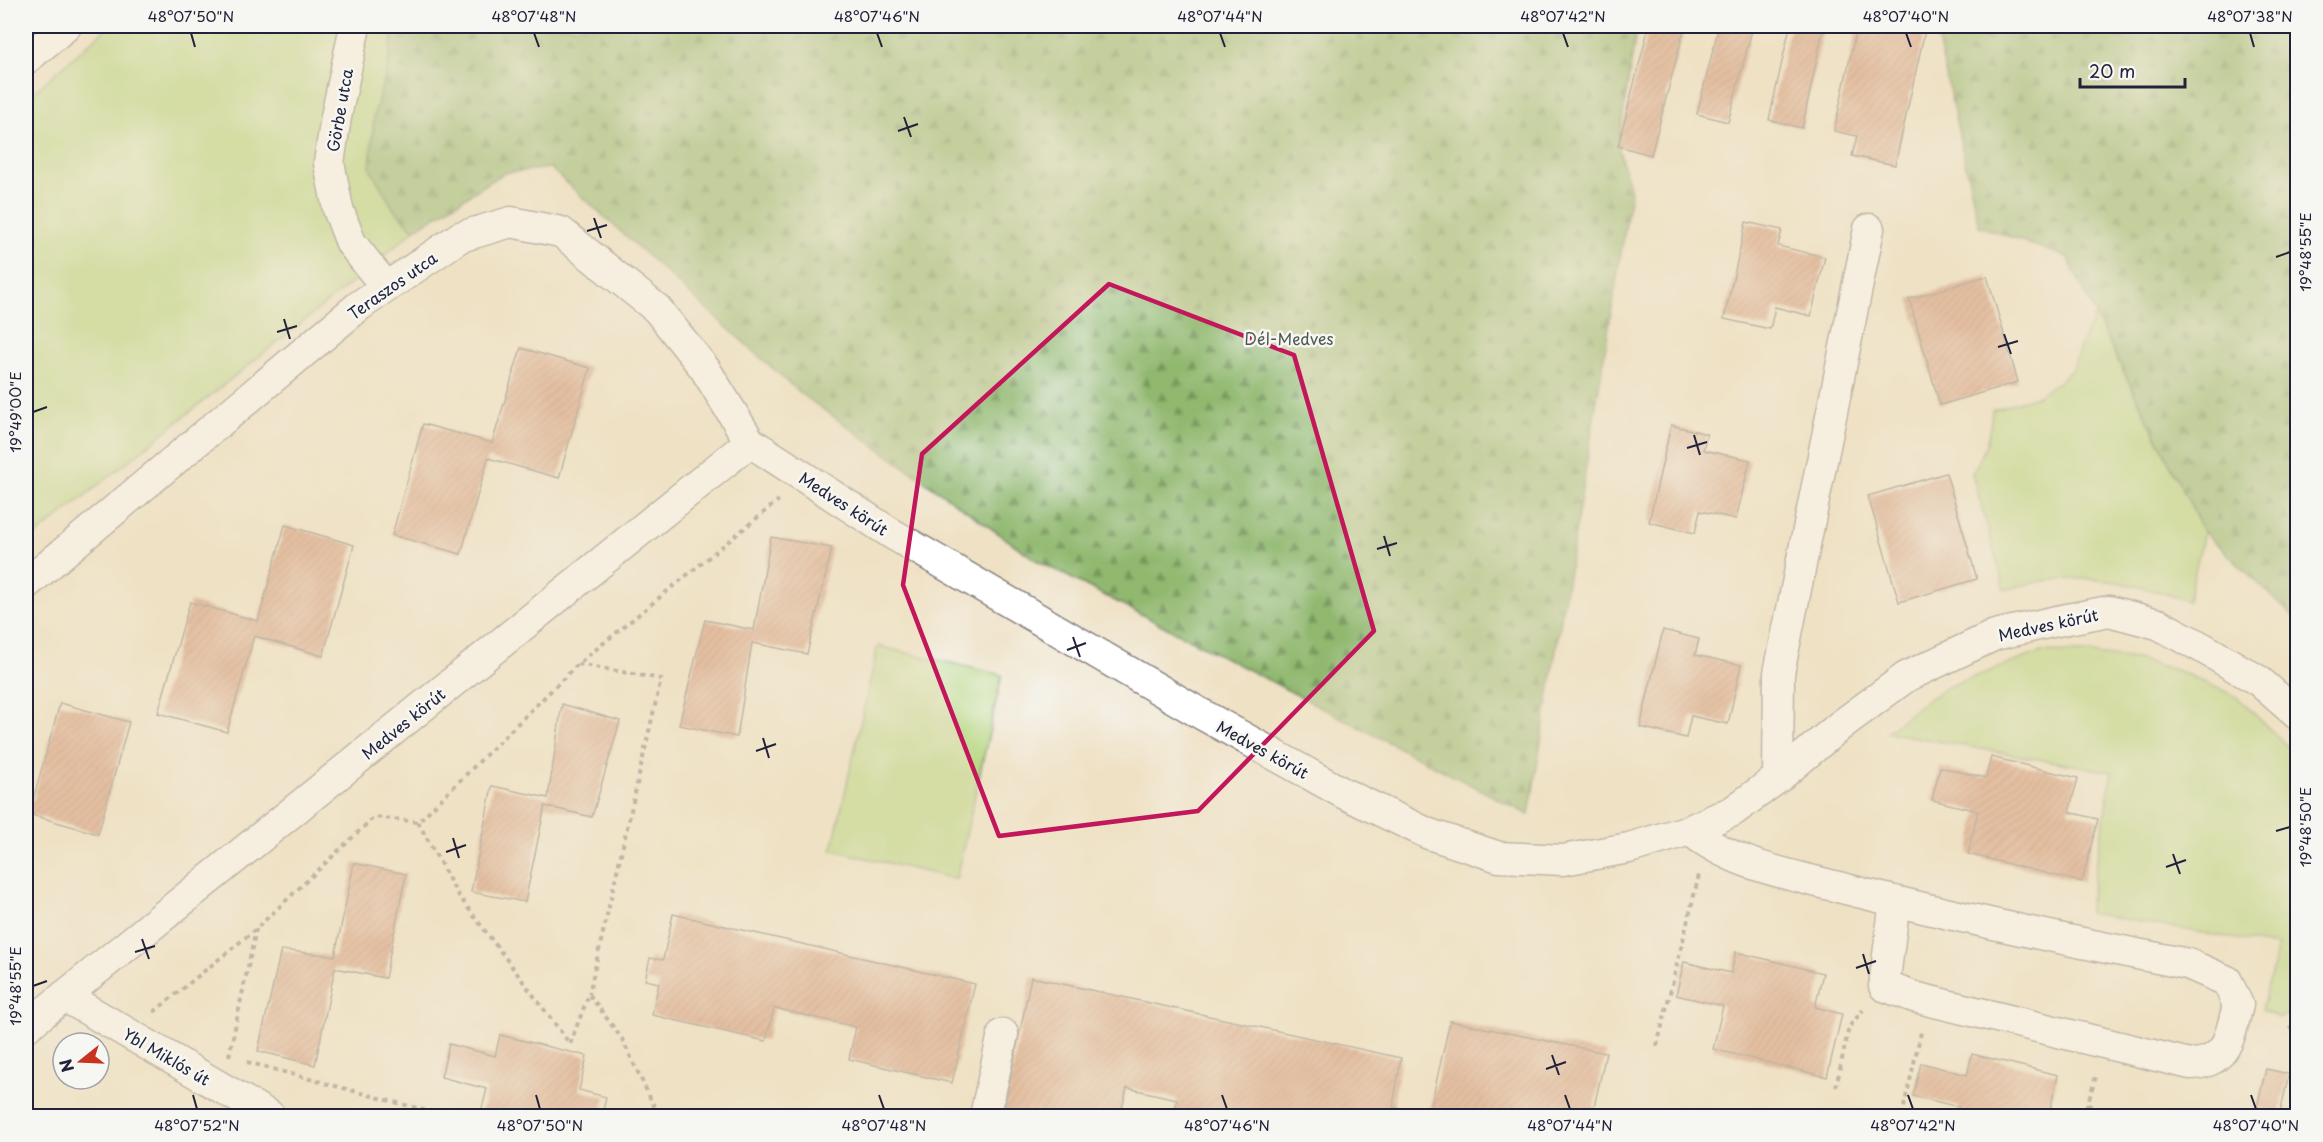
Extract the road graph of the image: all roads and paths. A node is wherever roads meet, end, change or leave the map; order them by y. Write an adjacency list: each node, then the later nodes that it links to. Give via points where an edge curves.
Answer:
1 (66, 26): 3 (street)
2 (355, 26): 5 (street, Görbe utca, via 329,163 338,209 351,243)
3 (26, 59)
4 (1869, 229): 11 (street, via 1779,673)
5 (386, 287): 6 (street, Teraszos utca, via 460,237 512,222 561,232 657,309 705,369); 8 (street, Teraszos utca)
6 (750, 442): 7 (street, Medves körút); 18 (street, Medves körút)
7 (807, 479): 9 (path); 13 (street, Medves körút, via 889,532 1196,711 1343,793 1429,834 1499,856 1563,860)
8 (26, 584)
9 (578, 664): 12 (path); 17 (path, via 661,680)
10 (2298, 715): 11 (street, Medves körút, via 2259,681 2203,648 2158,624 2109,611 1995,635 1906,677)
11 (1778, 778): 13 (street, Medves körút)
12 (418, 822): 15 (path, via 374,817); 17 (path, via 456,892 570,1044)
13 (1698, 837): 14 (street, via 1760,866); 26 (path)
14 (1894, 901): 16 (street); 25 (street, via 2188,964 2227,981 2238,1005 2230,1036 2220,1053 2206,1064 2190,1064)
15 (256, 929): 23 (path); 28 (path)
16 (1884, 986): 19 (street); 29 (path, via 1849,1028)
17 (589, 994): 33 (path, via 622,1039 654,1106)
18 (64, 996): 21 (street, Medves körút); 23 (street, Ybl Miklós út)
19 (1929, 1001): 25 (street); 35 (path)
20 (2298, 1025): 22 (path)
21 (26, 1027)
22 (2289, 1029)
23 (128, 1034): 28 (street, Ybl Miklós út)
24 (1003, 1034): 34 (street)
25 (2106, 1044): 30 (path)
26 (1657, 1046)
27 (241, 1060): 32 (path)
28 (219, 1087): 31 (street, Ybl Miklós út)
29 (1836, 1087)
30 (2088, 1103): 36 (path); 37 (path)
31 (270, 1116)
32 (446, 1116)
33 (670, 1116)
34 (985, 1116)
35 (1902, 1116)
36 (2084, 1116)
37 (2098, 1116)

